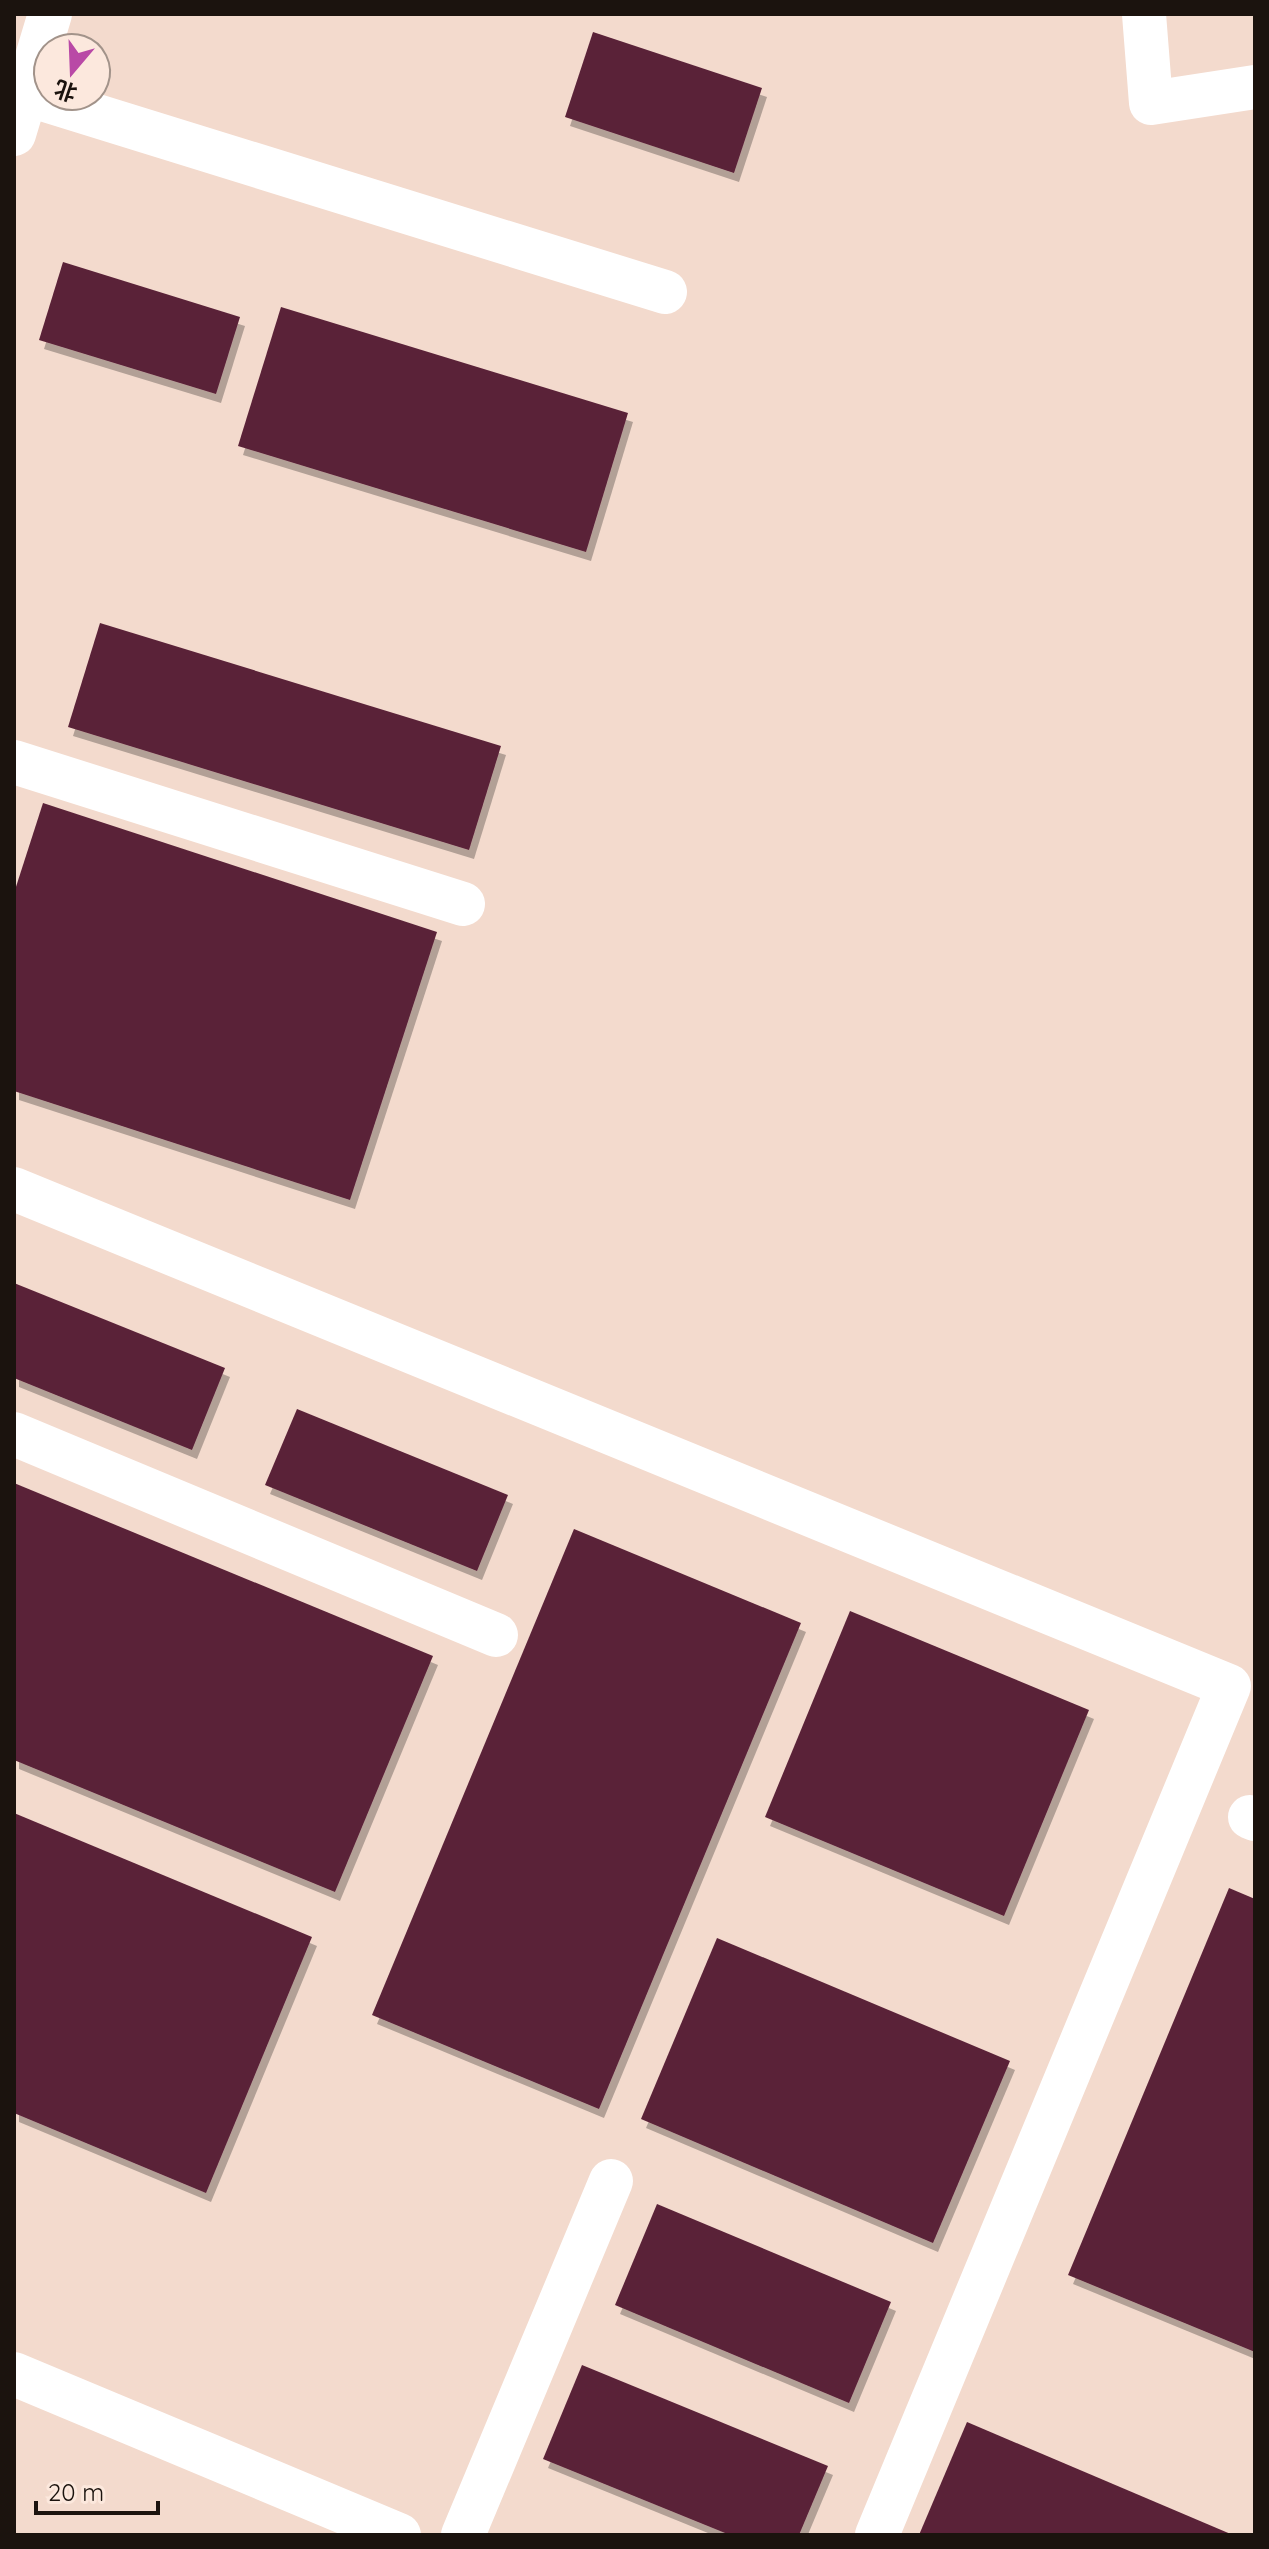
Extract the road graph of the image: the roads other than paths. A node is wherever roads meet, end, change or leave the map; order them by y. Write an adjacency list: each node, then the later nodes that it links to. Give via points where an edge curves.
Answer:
1 (50, 14): 4 (street)
2 (1144, 14): 3 (street, via 1151,103)
3 (1255, 87)
4 (20, 114): 5 (street)
5 (665, 292)
6 (14, 762): 7 (street)
7 (463, 904)
8 (14, 1189): 15 (street, via 1229,1686)
9 (14, 1434): 10 (street)
10 (496, 1635)
11 (611, 2181): 14 (street)
12 (14, 2374): 13 (street)
13 (399, 2535)
14 (463, 2535)
15 (877, 2535)

